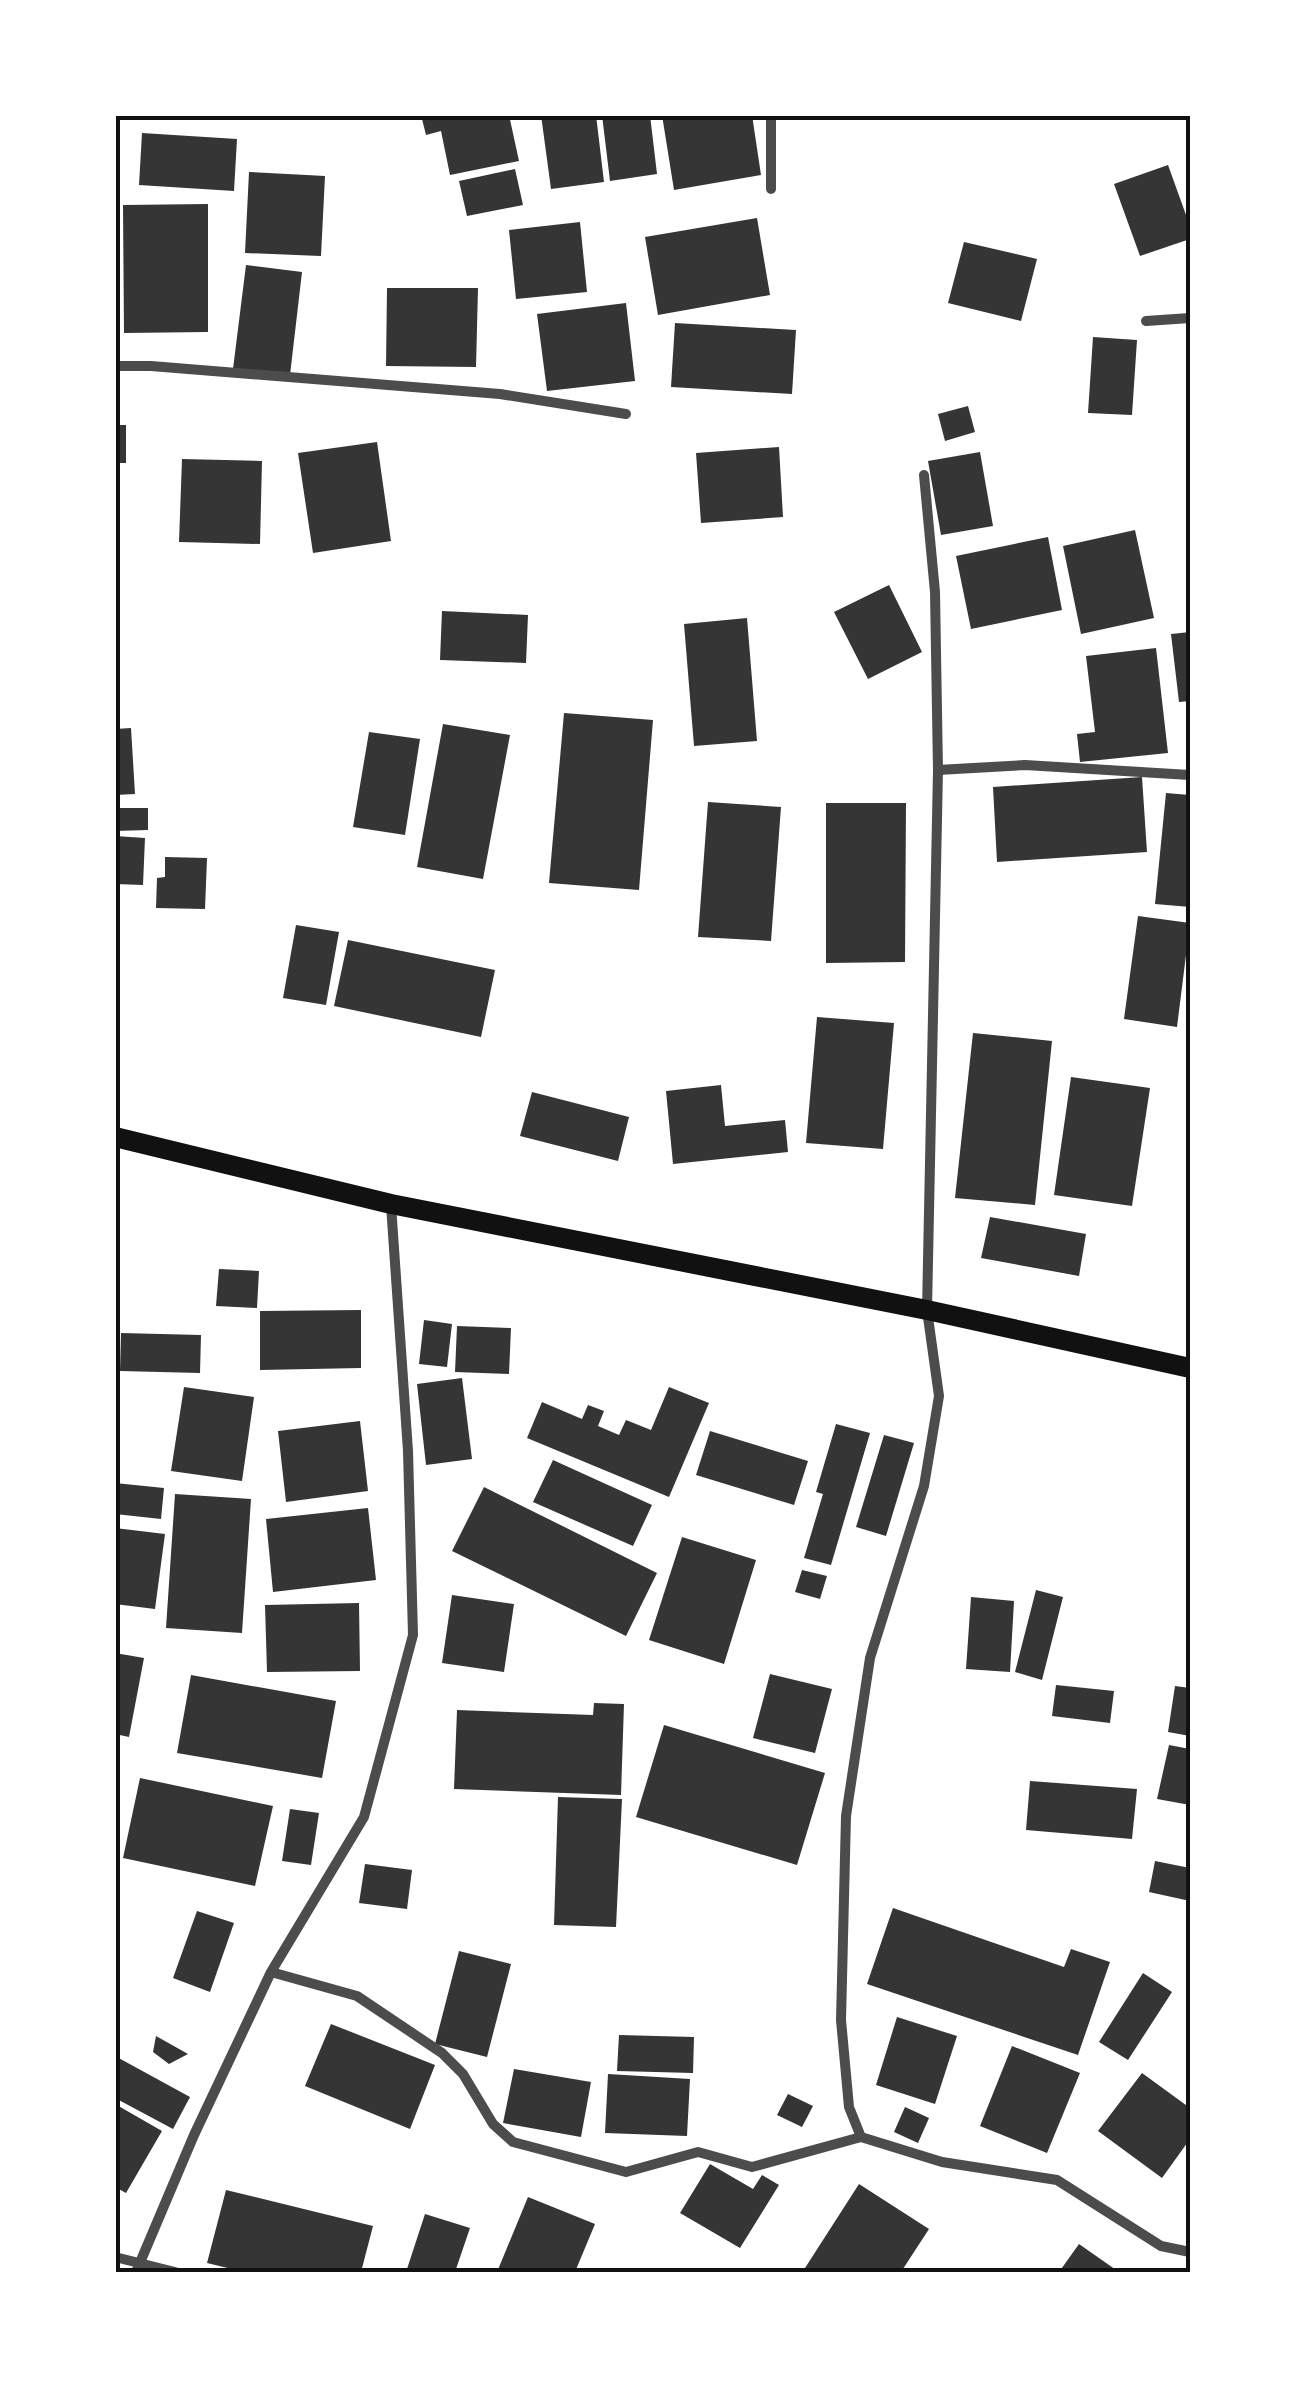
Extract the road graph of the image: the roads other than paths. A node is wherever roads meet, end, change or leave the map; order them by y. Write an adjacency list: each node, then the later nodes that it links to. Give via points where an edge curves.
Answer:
1 (771, 115): 2 (street)
2 (770, 189)
3 (1190, 318): 4 (street)
4 (1146, 321)
5 (115, 366): 6 (street, via 500,394)
6 (626, 414)
7 (924, 475): 8 (street, via 935,592)
8 (938, 770): 9 (street, via 1025,764); 12 (street)
9 (1190, 775)
10 (115, 1137): 11 (main road)
11 (391, 1204): 12 (main road); 14 (street, via 413,1636 364,1818)
12 (927, 1310): 13 (main road); 15 (street, via 939,1396 924,1486 870,1658 846,1816 841,2020 849,2107)
13 (1190, 1368)
14 (271, 1972): 15 (street, via 357,1996 442,2053 514,2142 626,2172 698,2152 752,2166); 18 (street)
15 (861, 2137): 16 (street, via 942,2162 1057,2180 1161,2246)
16 (1190, 2252)
17 (115, 2257): 18 (street)
18 (137, 2267): 19 (street)
19 (176, 2272)

